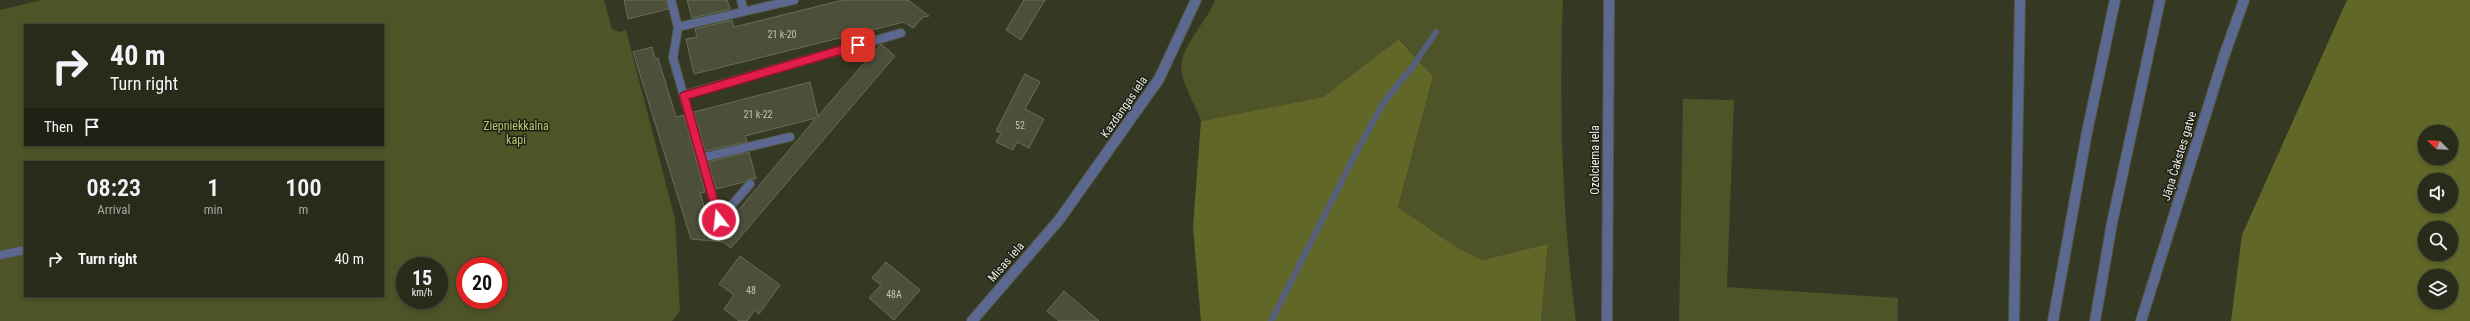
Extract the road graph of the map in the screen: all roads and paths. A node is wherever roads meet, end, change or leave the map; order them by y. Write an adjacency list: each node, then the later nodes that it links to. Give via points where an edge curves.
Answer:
1 (672, 0): 11 (lane)
2 (741, 0): 10 (lane)
3 (794, 0): 10 (lane)
4 (1196, 0): 17 (street, Kazdangas iela, via 1159,79)
5 (1609, 0): 21 (street, Ozolciema iela)
6 (2020, 0): 22 (street)
7 (2115, 0): 23 (street, via 2086,132)
8 (2160, 0): 24 (street, via 2112,223)
9 (2244, 0): 25 (street, Jāņa Čakstes gatve)
10 (744, 11): 11 (lane)
11 (678, 26): 13 (lane, via 673,58)
12 (901, 33): 13 (lane)
13 (684, 96): 15 (lane)
14 (790, 137): 15 (lane)
15 (701, 158): 16 (lane, via 719,220)
16 (750, 184)
17 (1059, 220): 20 (street, Misas iela)
18 (24, 250): 19 (lane)
19 (0, 255)
20 (972, 321)
21 (1607, 321)
22 (2014, 321)
23 (2053, 321)
24 (2095, 321)
25 (2141, 321)

